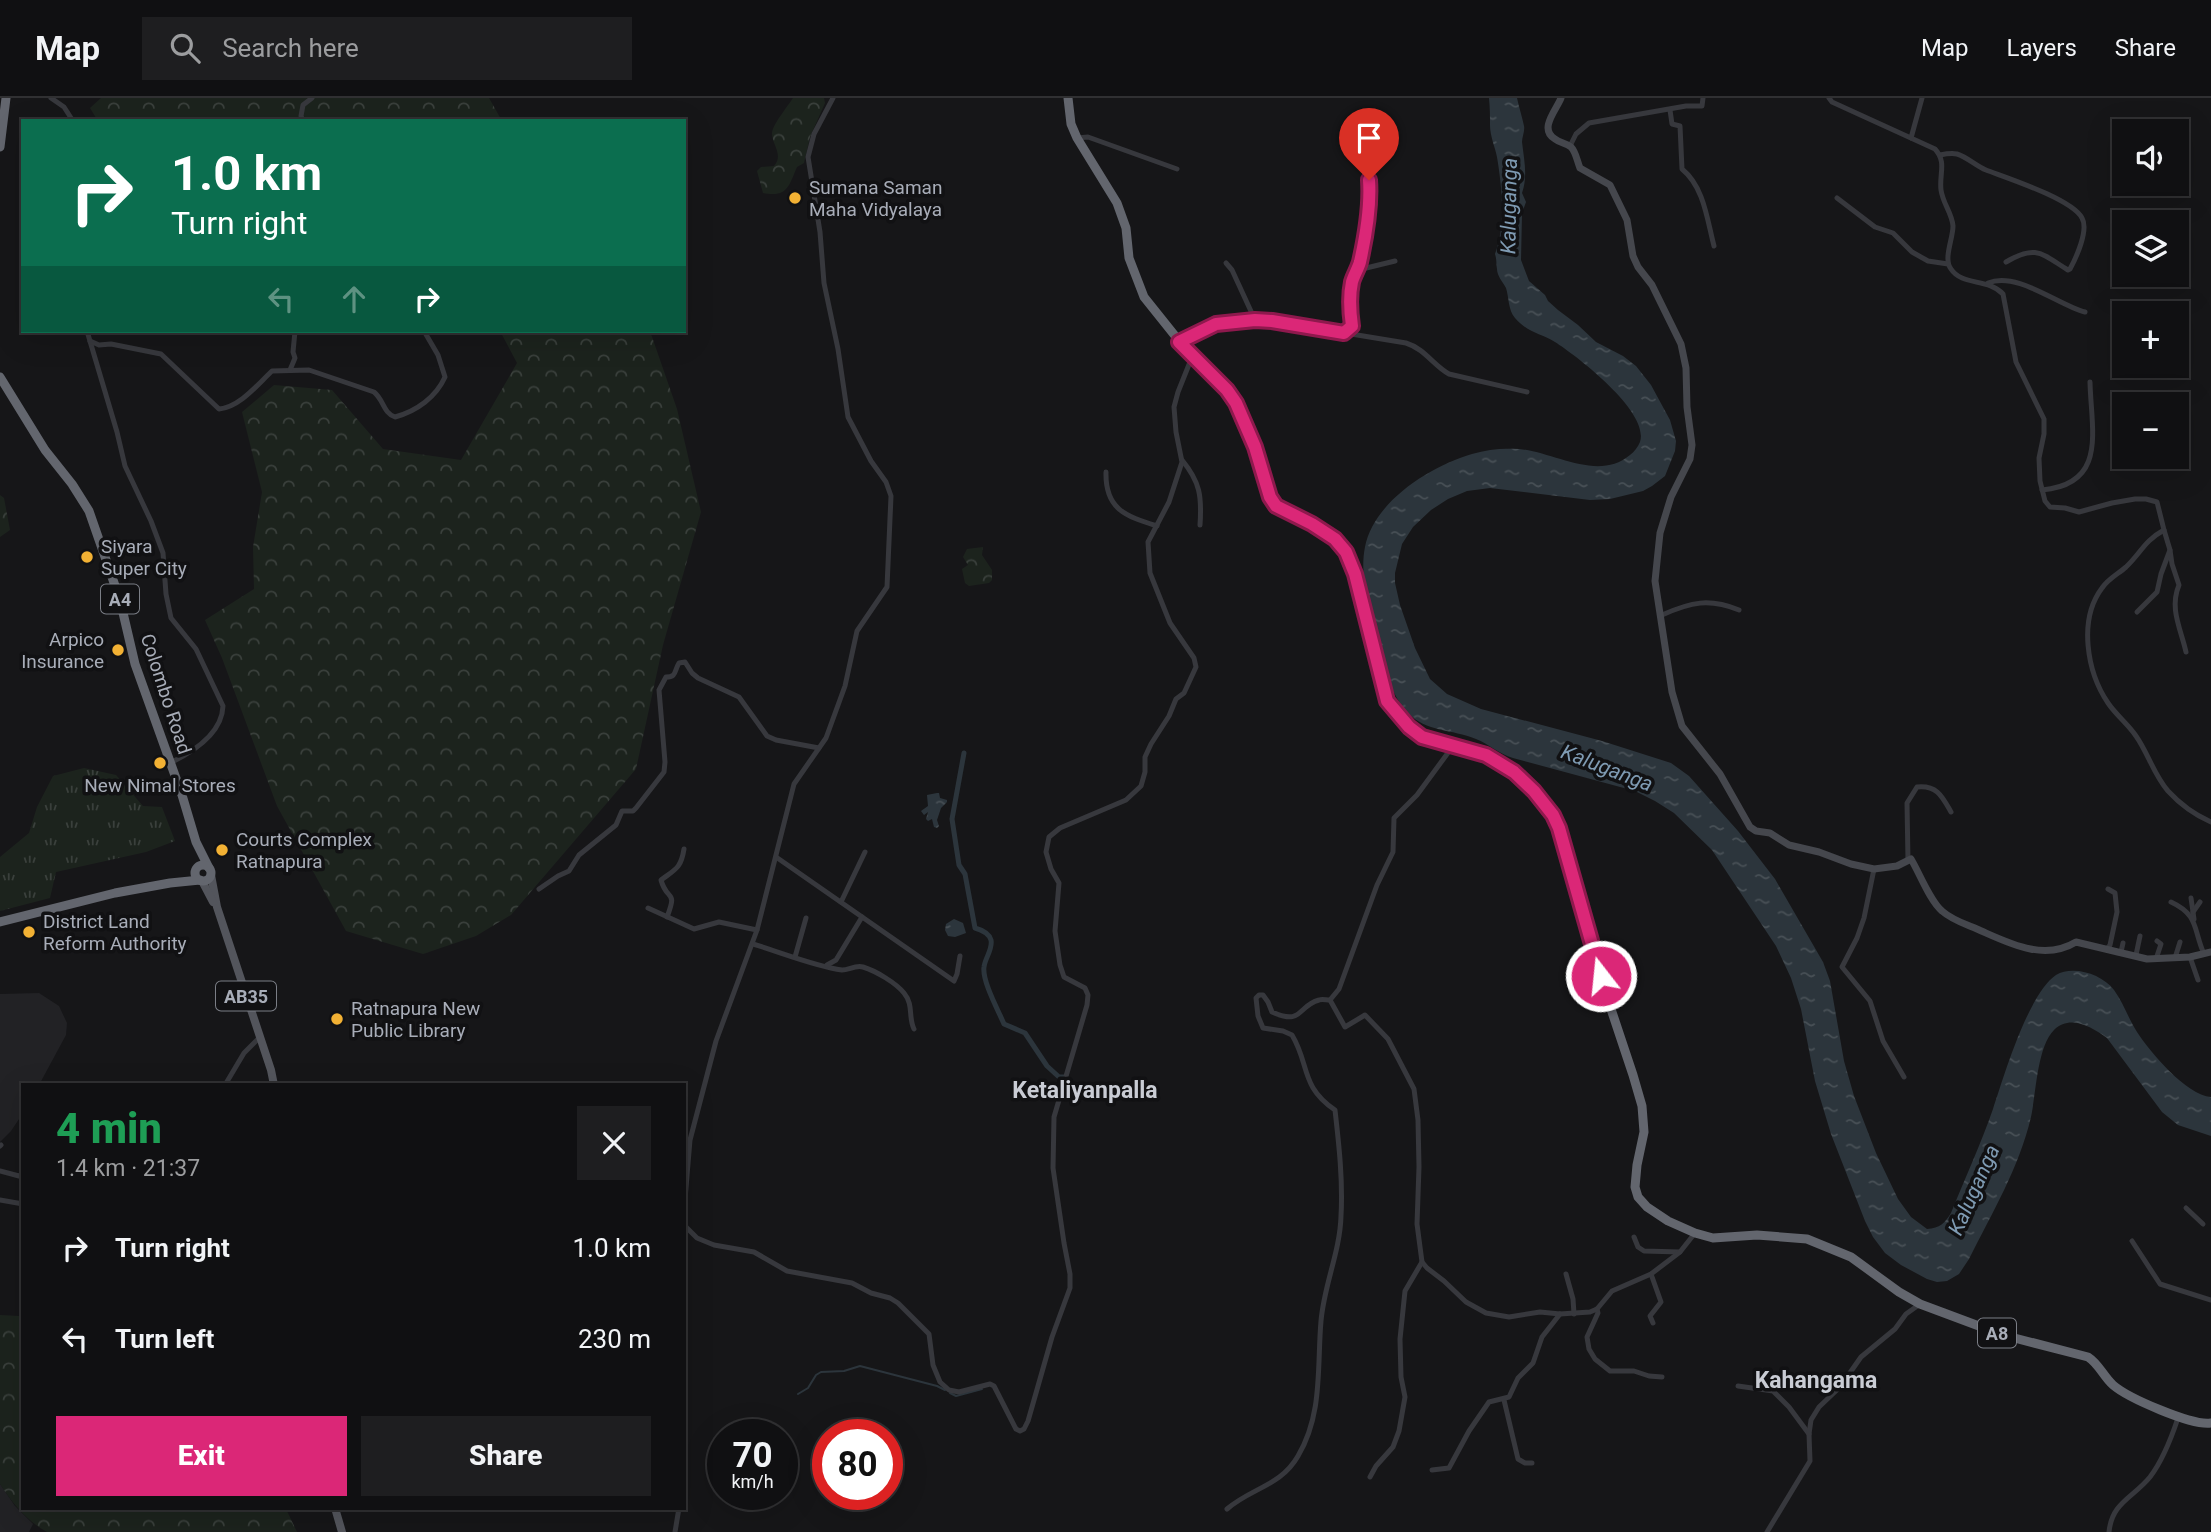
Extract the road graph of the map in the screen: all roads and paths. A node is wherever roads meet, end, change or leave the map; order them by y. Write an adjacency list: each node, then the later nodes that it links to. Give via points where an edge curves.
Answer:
1 (51, 98): 11 (street)
2 (312, 98): 12 (street, via 303,105)
3 (833, 98): 53 (street, via 808,157 824,283 849,417 891,496 887,587 858,631 845,686)
4 (1068, 98): 13 (highway, A8)
5 (1561, 98): 15 (street, via 1548,126 1551,136)
6 (1703, 98): 10 (street, via 1702,106)
7 (1829, 98): 14 (street)
8 (1922, 98): 14 (street)
9 (4, 99): 16 (highway)
10 (1670, 110): 15 (street, via 1589,123); 21 (street, via 1672,124 1680,126 1682,169 1700,194)
11 (72, 119)
12 (302, 119)
13 (1077, 138): 18 (street, via 1088,137); 35 (highway, A8, via 1117,203 1129,258 1144,297)
14 (1911, 138): 17 (street)
15 (1570, 146): 50 (street, via 1580,168 1610,184 1627,220 1633,256 1674,329 1686,368 1692,445 1660,533 1655,581)
16 (0, 147)
17 (1940, 156): 23 (street, via 1956,154 2036,188 2077,211 2084,220 2078,254 2070,269 2031,251); 25 (street, via 1941,189 1952,217)
18 (1177, 169)
19 (1369, 180): 26 (street)
20 (1837, 198): 25 (street, via 1875,227 1893,233 1912,252)
21 (1713, 246)
22 (1395, 261): 26 (street)
23 (2007, 261)
24 (1226, 263): 29 (street)
25 (1948, 264): 27 (street, via 1961,278)
26 (1358, 270): 33 (street, via 1352,280 1352,326)
27 (1988, 283): 28 (street, via 2014,283); 43 (street, via 2003,294 2016,362 2044,419 2039,458)
28 (2085, 312)
29 (1255, 320): 33 (street); 35 (street, via 1216,324)
30 (88, 333): 34 (street)
31 (295, 333): 37 (street)
32 (425, 333): 37 (street, via 445,377 441,388 407,414 392,417 379,396 362,387 309,370)
33 (1344, 333): 40 (street, via 1406,343 1426,353 1449,374)
34 (90, 341): 37 (street, via 161,354 219,409 234,404 272,371); 54 (street, via 125,466 163,554 171,618 196,649 223,706 223,716 207,739)
35 (1179, 342): 36 (highway, A8)
36 (1192, 357): 41 (street, via 1174,407); 52 (highway, A8, via 1236,403 1276,506 1335,539 1346,552 1387,701 1422,737)
37 (290, 370)
38 (0, 377): 54 (highway, Colombo Road / A4, via 89,511)
39 (2090, 383): 43 (street, via 2091,459 2069,484)
40 (1527, 392)
41 (1181, 459): 44 (street, via 1197,483); 45 (street)
42 (1106, 472): 45 (street, via 1107,493 1124,516)
43 (2042, 489): 46 (street, via 2050,507 2079,512 2135,499 2157,502)
44 (1200, 525)
45 (1157, 526): 105 (street, via 1148,542 1150,573 1170,623 1195,658 1196,667 1151,744 1141,786 1126,800 1060,828 1049,837 1046,852 1059,883 1055,931 1060,965 1064,977 1085,988 1088,995 1053,1130 1053,1168 1070,1288 1024,1429 1016,1429 994,1386 959,1392 940,1382 929,1334 898,1303 852,1283 787,1271 754,1252 697,1238)
46 (2164, 530): 47 (street); 56 (street, via 2101,589 2091,610 2088,653 2108,704 2135,735 2168,790)
47 (2170, 550): 49 (street, via 2157,592); 51 (street, via 2179,585 2175,618)
48 (1739, 610): 50 (street, via 1724,604 1694,603)
49 (2137, 612)
50 (1662, 615): 61 (street, via 1672,692 1682,726 1720,775 1750,827 1789,845)
51 (2186, 652)
52 (1453, 746): 92 (street, via 1394,818 1393,852 1339,989); 106 (highway, A8, via 1486,755 1514,772 1553,815 1642,1107 1638,1197 1647,1207)
53 (819, 748): 59 (street, via 794,784); 63 (street, via 767,736 739,697 698,678 685,662 679,663 675,675 666,677 659,690 664,772 636,808 622,811 616,825 579,855 569,872)
54 (170, 763): 62 (highway, Colombo Road / A4)
55 (1951, 812): 60 (street, via 1934,788 1918,785 1907,803)
56 (2211, 822)
57 (684, 849): 71 (street, via 679,867 661,880 673,902)
58 (865, 852): 66 (street)
59 (776, 857): 66 (street); 75 (street)
60 (1908, 861): 61 (street); 80 (street, via 1911,859 1941,911 2019,948 2043,951 2076,942)
61 (1874, 869): 95 (street, via 1864,918 1842,967 1870,1001 1883,1041)
62 (202, 874): 74 (highway); 94 (main road, AB35)
63 (539, 888)
64 (2108, 889): 80 (street, via 2115,893 2117,912)
65 (2192, 898): 70 (street)
66 (841, 902): 73 (street)
67 (2171, 902): 70 (street)
68 (2200, 902): 70 (street)
69 (648, 908): 71 (street)
70 (2193, 916): 81 (street)
71 (667, 917): 75 (street, via 695,929 719,922)
72 (806, 918): 84 (street)
73 (862, 918): 83 (street, via 954,981); 88 (street, via 836,960)
74 (0, 922)
75 (757, 930): 79 (street)
76 (2140, 936): 82 (street)
77 (2157, 942): 87 (street, via 2161,947)
78 (2180, 942): 86 (street)
79 (753, 944): 84 (street); 100 (street, via 716,1041 690,1140)
80 (2107, 949): 82 (street, via 2122,948)
81 (2207, 953): 85 (street)
82 (2136, 955): 87 (street)
83 (960, 956)
84 (795, 957): 88 (street)
85 (2190, 957): 86 (street); 89 (street)
86 (2175, 958): 87 (street)
87 (2156, 959)
88 (826, 966): 93 (street, via 864,968 903,991)
89 (2193, 966): 90 (street); 91 (street)
90 (2187, 972)
91 (2198, 980)
92 (1330, 1000): 110 (street, via 1345,1027 1365,1015 1374,1023 1388,1039 1414,1089 1419,1167 1416,1224); 128 (street, via 1318,1000 1297,1015 1283,1017 1272,1012 1263,995 1256,998 1263,1028 1292,1035 1313,1089 1335,1110 1342,1218 1325,1294 1318,1398 1311,1426 1298,1456 1282,1477)
93 (914, 1029)
94 (260, 1037): 96 (street); 97 (main road, AB35)
95 (1904, 1077)
96 (226, 1083)
97 (273, 1083)
98 (0, 1171): 99 (street)
99 (21, 1174)
100 (686, 1187)
101 (0, 1200): 102 (street)
102 (21, 1204)
103 (2186, 1208): 104 (street)
104 (2203, 1224)
105 (686, 1228)
106 (1695, 1233): 109 (street); 114 (highway, A8, via 1713,1238 1807,1239 1851,1257)
107 (1634, 1237): 109 (street, via 1644,1251)
108 (2132, 1241): 113 (street, via 2160,1284)
109 (1680, 1252): 111 (street)
110 (1422, 1262): 116 (street, via 1466,1302 1486,1312 1509,1317); 127 (street, via 1405,1291 1399,1339 1405,1397 1399,1431)
111 (1651, 1273): 115 (street, via 1612,1291); 118 (street, via 1661,1302 1650,1316)
112 (1566, 1274): 117 (street)
113 (2211, 1300)
114 (1920, 1304): 122 (highway, A8, via 2003,1335 2088,1357 2116,1388); 124 (street, via 1861,1357 1819,1407)
115 (1597, 1309): 117 (street); 119 (street, via 1587,1337 1595,1359 1610,1371)
116 (1560, 1314): 117 (street); 121 (street, via 1542,1336 1533,1363)
117 (1574, 1314)
118 (1653, 1323)
119 (1662, 1377)
120 (1738, 1386): 124 (street, via 1773,1391)
121 (1504, 1400): 125 (street, via 1518,1459); 126 (street, via 1489,1402 1449,1468)
122 (2178, 1418): 123 (highway, A8); 134 (street, via 2160,1462 2120,1504)
123 (2211, 1423)
124 (1809, 1434): 133 (street, via 1810,1461)
125 (1532, 1463)
126 (1432, 1470)
127 (1370, 1477)
128 (1227, 1509)
129 (336, 1510): 131 (main road)
130 (679, 1510): 132 (street)
131 (342, 1532)
132 (675, 1532)
133 (1768, 1532)
134 (2109, 1532)

